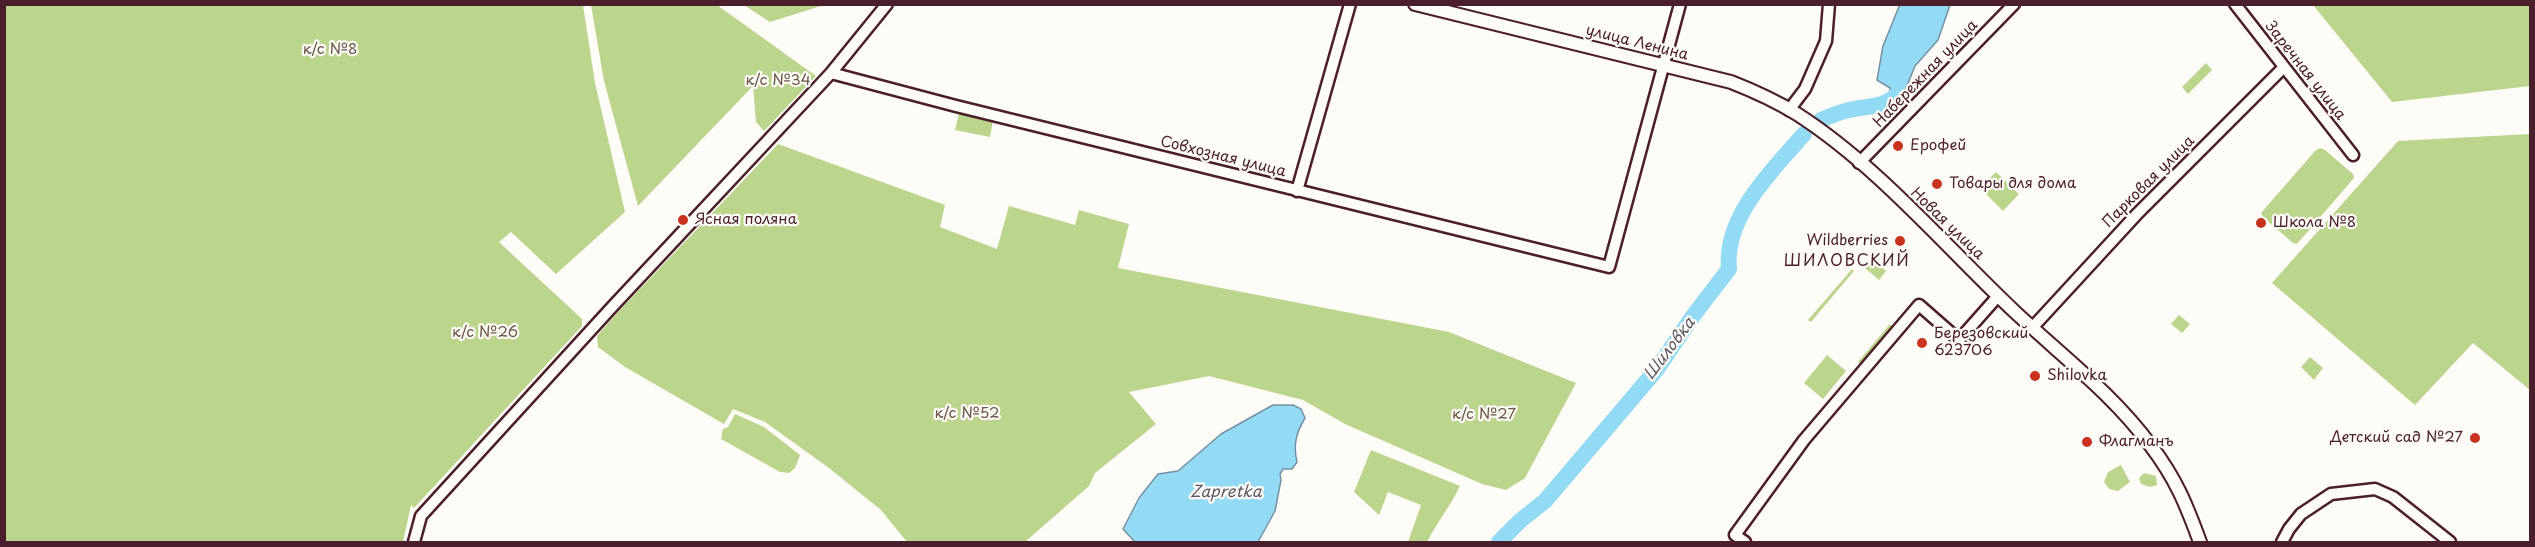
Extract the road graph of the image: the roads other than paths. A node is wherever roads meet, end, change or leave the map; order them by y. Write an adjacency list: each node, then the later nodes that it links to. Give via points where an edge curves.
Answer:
1 (887, 4): 10 (street)
2 (1350, 4): 15 (street)
3 (1415, 4): 8 (street, улица Ленина)
4 (1680, 4): 8 (street)
5 (1829, 4): 11 (street, via 1826,41)
6 (2014, 4): 14 (street, Набережная улица)
7 (2235, 4): 9 (street, Заречная улица)
8 (1665, 64): 11 (street, улица Ленина, via 1731,82); 15 (street, Совхозная улица, via 1609,267)
9 (2283, 68): 13 (street, Заречная улица); 17 (street, Парковая улица)
10 (831, 73): 15 (street, Совхозная улица); 18 (street, via 421,516)
11 (1793, 112): 12 (street, улица Ленина)
12 (1838, 145): 14 (street, Новая улица)
13 (2353, 155)
14 (1859, 163): 16 (street, Новая улица)
15 (1297, 191)
16 (1998, 296): 17 (street, Новая улица); 19 (street, via 1959,340 1919,304 1804,440 1735,534)
17 (2035, 323): 20 (street, Новая улица, via 2151,445 2184,496)
18 (414, 543)
19 (1745, 543)
20 (2200, 543)
21 (2282, 543): 22 (street, via 2301,514 2331,494 2375,489 2393,497)
22 (2450, 543)

